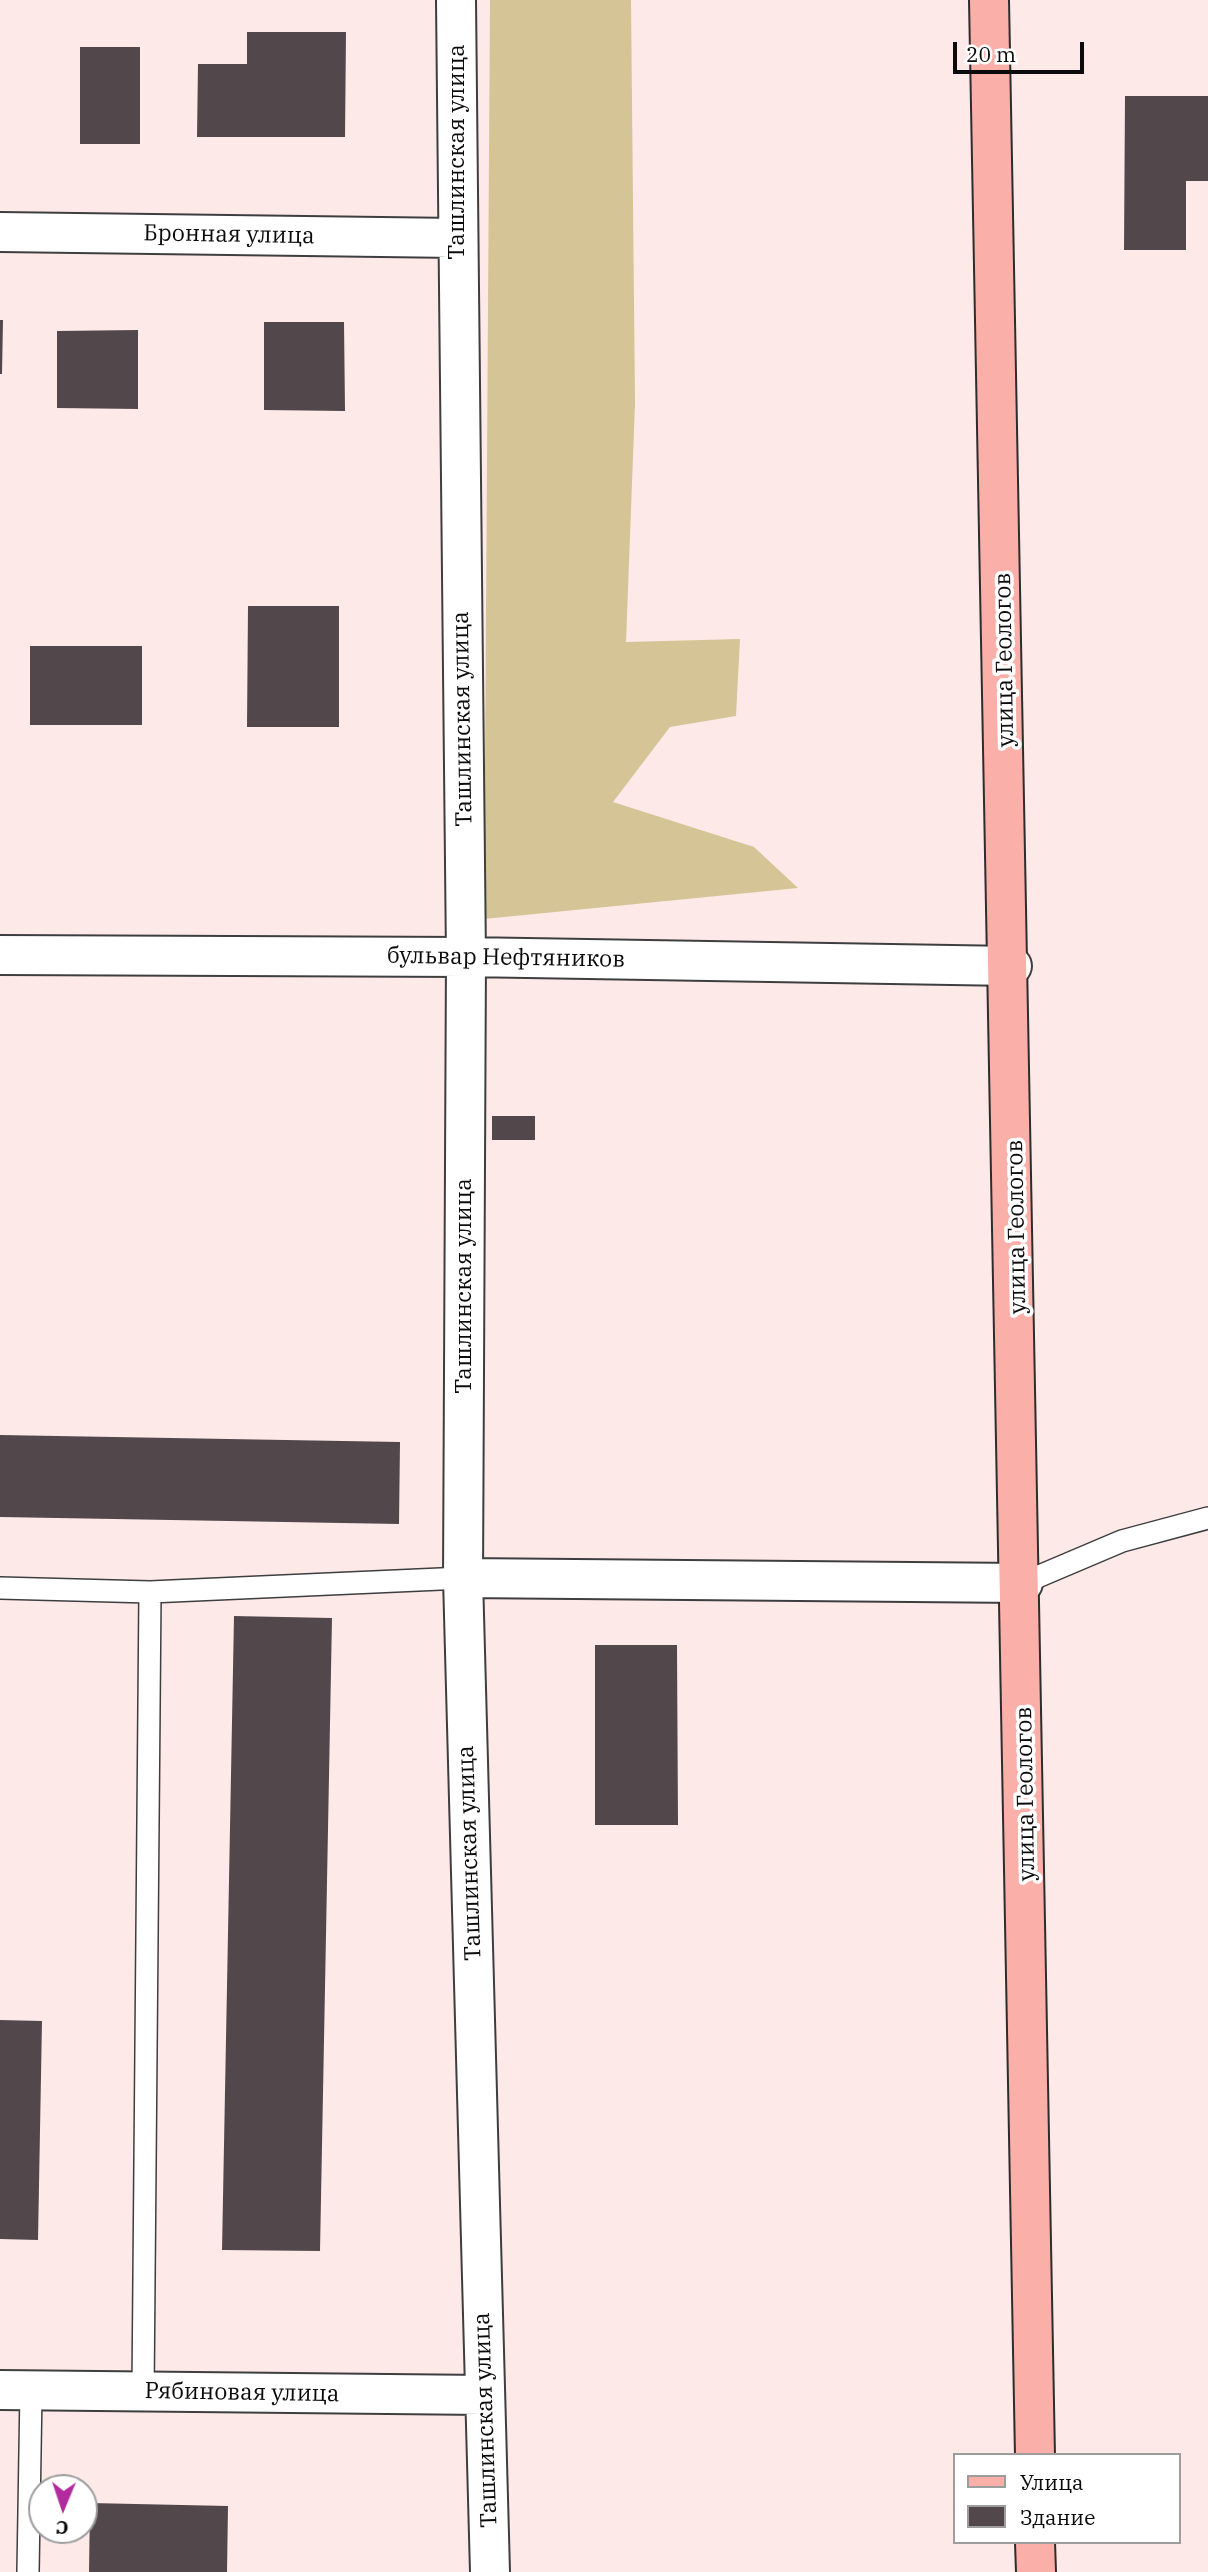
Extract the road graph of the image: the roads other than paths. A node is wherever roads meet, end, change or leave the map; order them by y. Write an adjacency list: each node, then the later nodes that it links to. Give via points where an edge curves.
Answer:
1 (456, 0): 4 (street, Ташлинская улица)
2 (989, 0): 7 (main road, улица Геологов)
3 (0, 232): 4 (street, Бронная улица)
4 (457, 238): 6 (street, Ташлинская улица)
5 (0, 955): 6 (street, бульвар Нефтяников)
6 (466, 957): 7 (street, бульвар Нефтяников); 9 (street, Ташлинская улица)
7 (1012, 966): 10 (main road, улица Геологов)
8 (1208, 1518): 10 (lane, via 1122,1541)
9 (463, 1578): 10 (street); 12 (lane); 15 (street, Ташлинская улица)
10 (1023, 1583): 16 (main road, улица Геологов)
11 (0, 1588): 12 (lane)
12 (150, 1592): 14 (lane)
13 (16, 2391): 14 (street, Рябиновая улица); 18 (lane)
14 (143, 2392): 15 (street, Рябиновая улица)
15 (485, 2395): 19 (street, Ташлинская улица)
16 (1035, 2453)
17 (1035, 2544): 20 (main road)
18 (29, 2572)
19 (490, 2572)
20 (1036, 2572)

